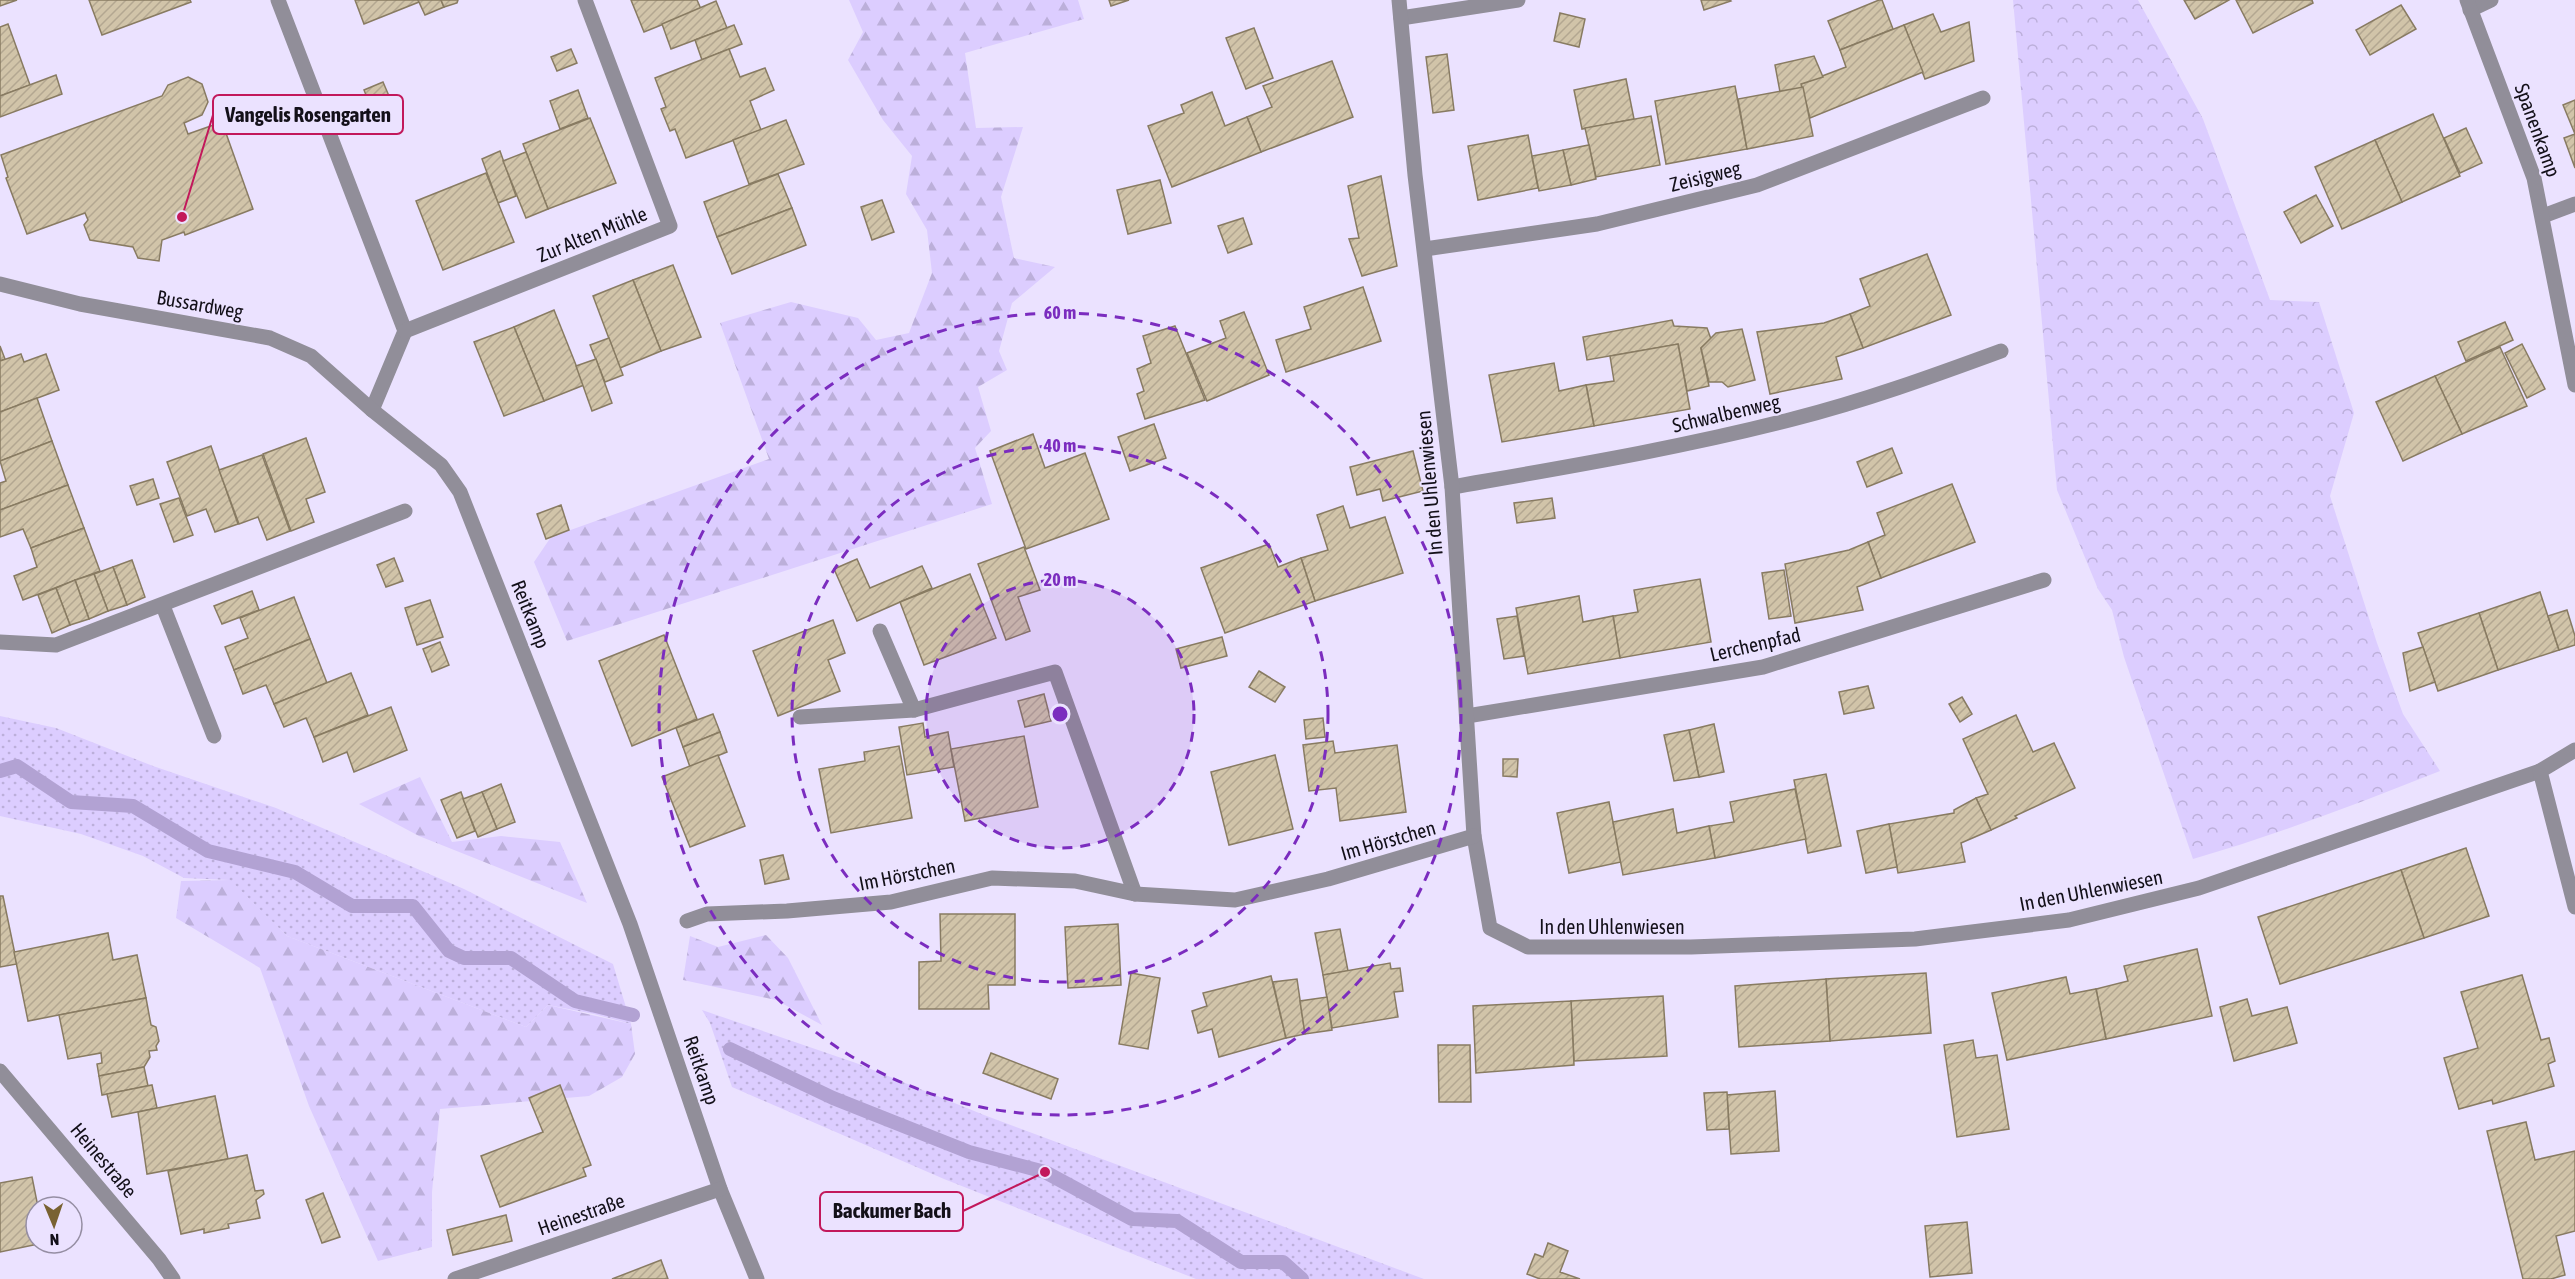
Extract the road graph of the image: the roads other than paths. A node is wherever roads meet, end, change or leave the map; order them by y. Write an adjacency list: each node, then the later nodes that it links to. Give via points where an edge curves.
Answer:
1 (279, 0): 13 (street)
2 (585, 0): 13 (street, Zur Alten Mühle, via 670,226)
3 (1399, 0): 7 (street, In den Uhlenwiesen)
4 (1518, 0): 7 (street)
5 (2491, 0): 6 (street)
6 (2469, 5): 10 (street, Spanenkamp, via 2534,178)
7 (1401, 18): 11 (street, In den Uhlenwiesen)
8 (1983, 98): 11 (street, Zeisigweg, via 1757,185 1597,224)
9 (2575, 204): 10 (street)
10 (2543, 216): 15 (street, Spanenkamp)
11 (1425, 249): 17 (street, In den Uhlenwiesen)
12 (0, 284): 16 (street, Bussardweg, via 80,304 270,338 311,356)
13 (405, 331): 16 (street)
14 (2001, 351): 17 (street, Schwalbenweg, via 1902,387 1793,419 1642,453)
15 (2575, 385)
16 (372, 410): 35 (street, Reitkamp, via 441,465 460,492 626,914)
17 (1452, 487): 24 (street, In den Uhlenwiesen)
18 (405, 511): 20 (street)
19 (2044, 580): 24 (street, Lerchenpfad, via 1763,667)
20 (163, 606): 22 (street, via 56,645); 26 (street)
21 (880, 631): 23 (street)
22 (1, 639)
23 (914, 710): 25 (street); 31 (street, via 1055,672)
24 (1467, 716): 29 (street, In den Uhlenwiesen)
25 (800, 717)
26 (214, 736)
27 (2575, 750): 28 (street)
28 (2540, 771): 29 (street, In den Uhlenwiesen, via 2199,888 2070,920 1915,939 1691,947 1528,947 1490,928); 30 (street)
29 (1474, 836): 31 (street, Im Hörstchen, via 1328,879 1235,900)
30 (2572, 889): 32 (street)
31 (1135, 894): 33 (street, Im Hörstchen, via 1075,881 992,878 891,902 787,912 708,914)
32 (2575, 907)
33 (687, 921)
34 (0, 1071): 36 (street, Heinestraße)
35 (720, 1189): 37 (street, Heinestraße); 38 (street, Reitkamp)
36 (173, 1279)
37 (455, 1279)
38 (758, 1279)

